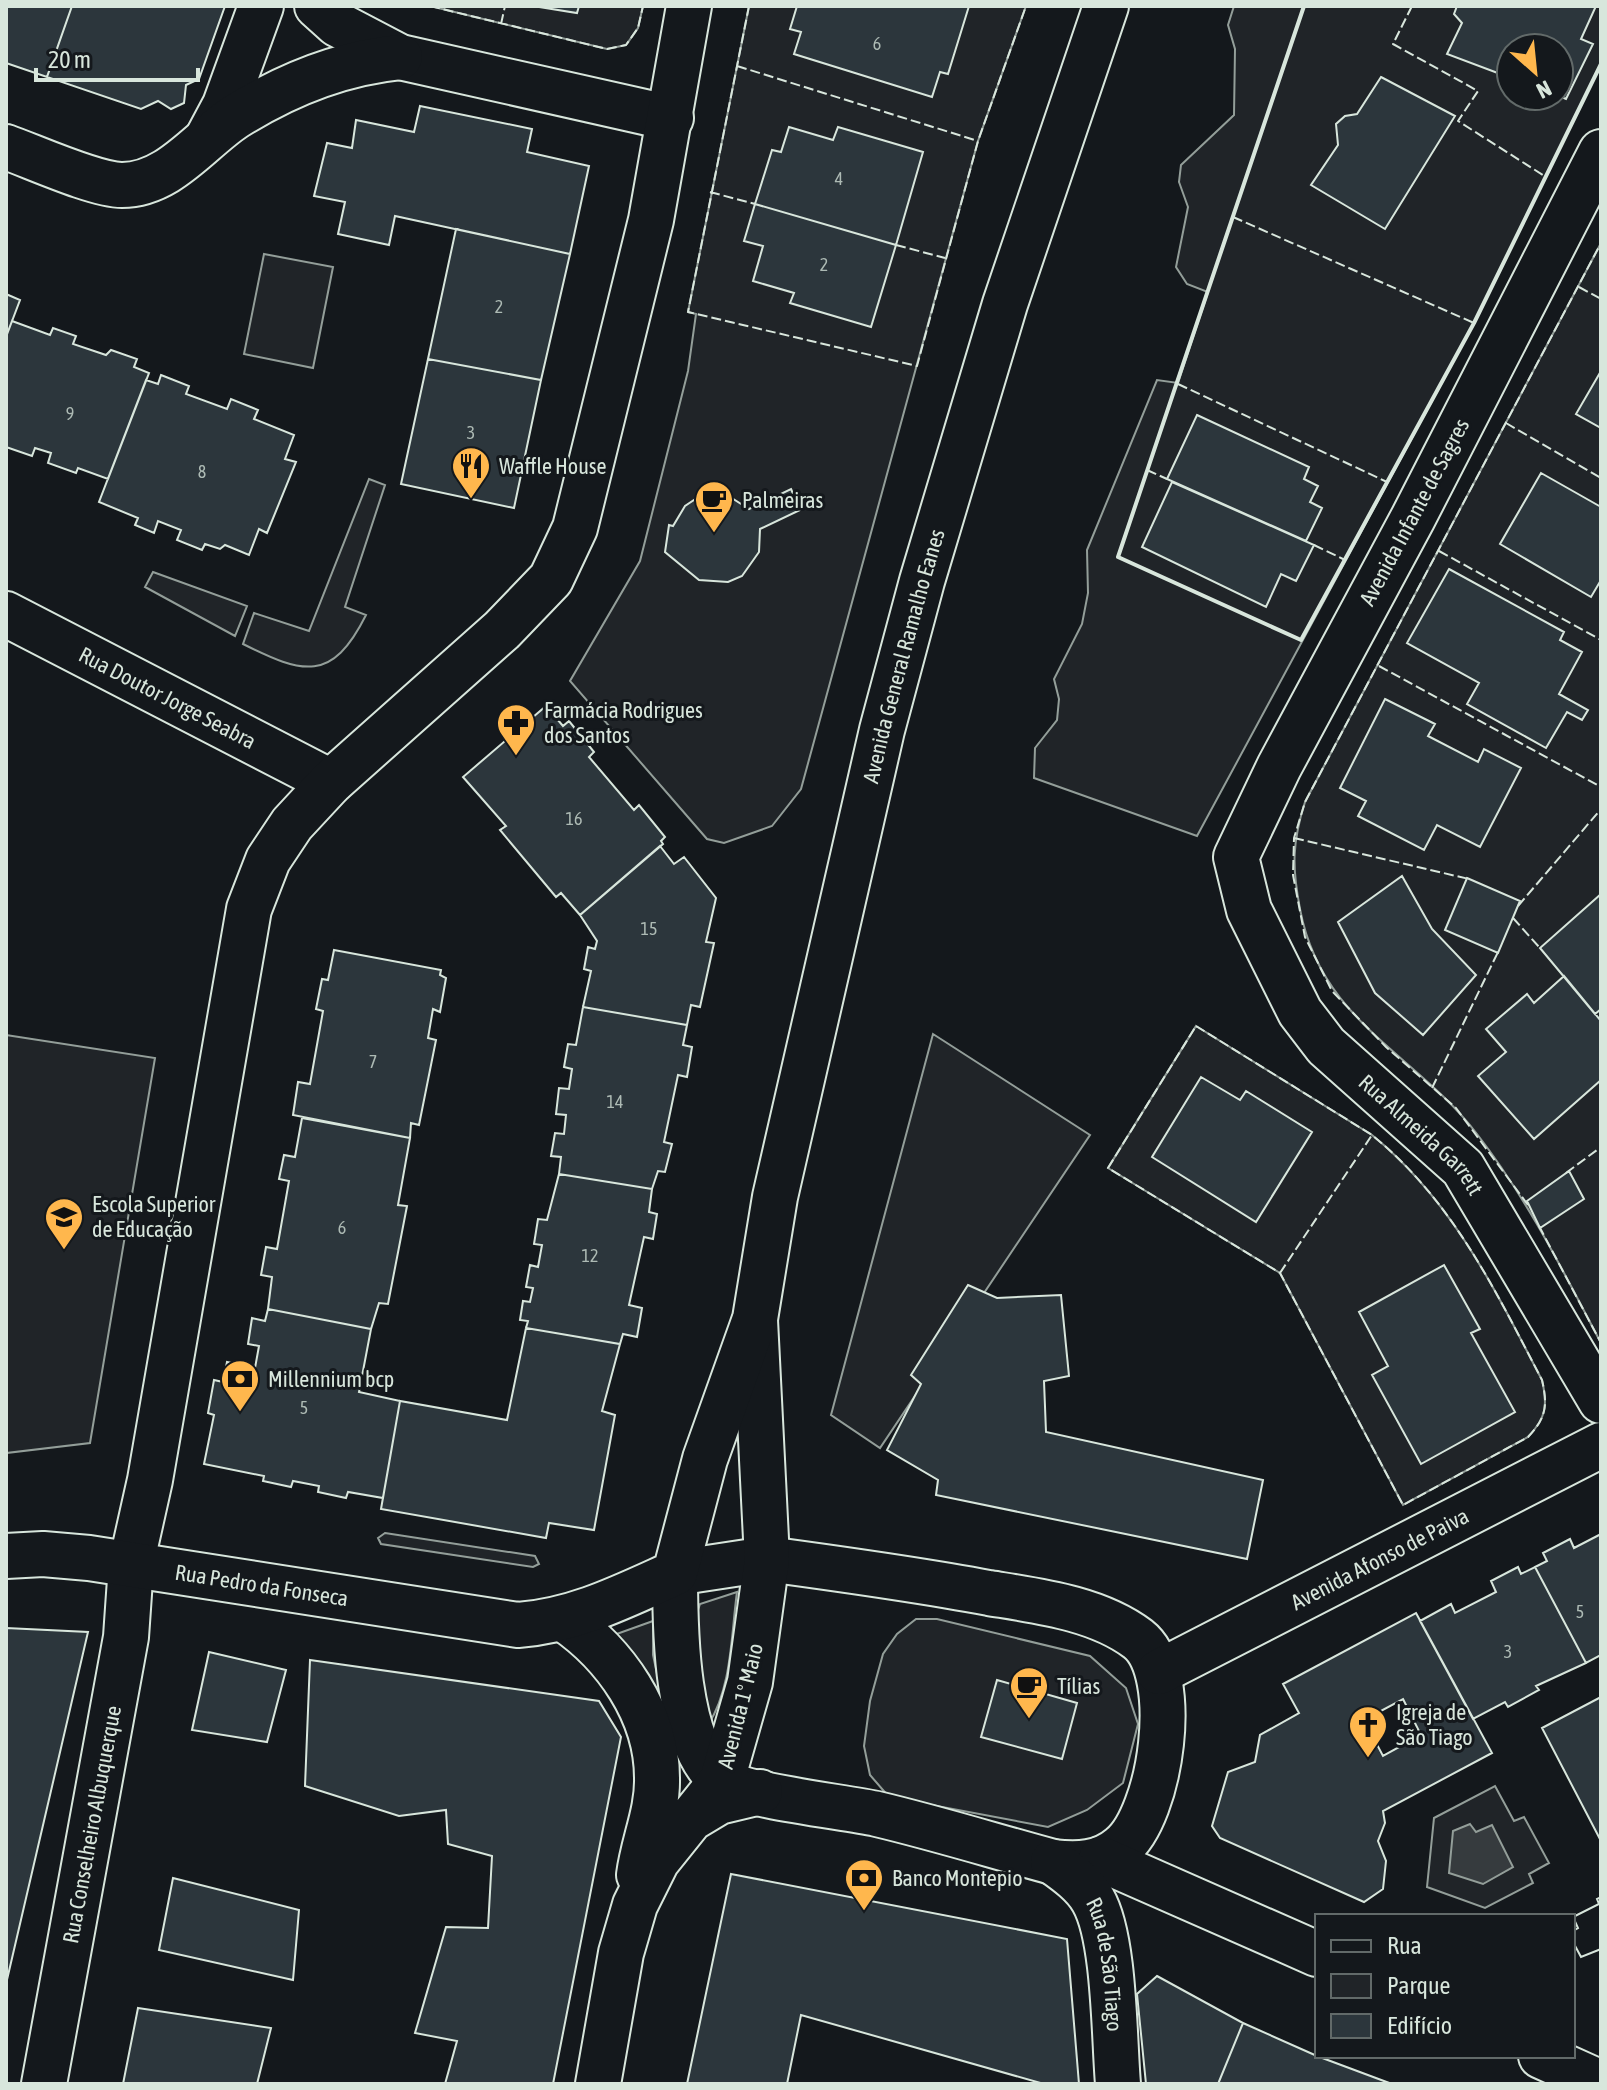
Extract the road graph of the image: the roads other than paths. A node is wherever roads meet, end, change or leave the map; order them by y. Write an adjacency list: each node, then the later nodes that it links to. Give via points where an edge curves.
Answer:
1 (261, 6): 7 (street)
2 (317, 6): 5 (street, via 337,24)
3 (689, 6): 6 (street, Rua Conselheiro Albuquerque)
4 (1106, 6): 13 (street, Avenida General Ramalho Eanes, via 1005,304 882,730 775,1197)
5 (400, 57): 6 (street); 7 (street, via 344,65 302,82)
6 (671, 118): 11 (street, Rua Conselheiro Albuquerque, via 575,528 551,579 502,630)
7 (208, 138): 8 (street, via 178,165 122,185)
8 (6, 147)
9 (1601, 152): 12 (street, Avenida Infante de Sagres, via 1279,767 1236,857)
10 (6, 614): 11 (street, Rua Doutor Jorge Seabra)
11 (331, 782): 18 (street, Rua Conselheiro Albuquerque, via 268,860 249,909)
12 (1238, 874): 14 (street, Rua Almeida Garrett, via 1249,910 1300,1012 1326,1046 1463,1168)
13 (755, 1319): 17 (street, Avenida General Ramalho Eanes); 19 (street, Avenida General Ramalho Eanes, via 705,1459)
14 (1601, 1401)
15 (1601, 1445): 21 (street, Avenida Afonso de Paiva)
16 (6, 1556): 18 (street, Rua Pedro da Fonseca, via 43,1554)
17 (767, 1559): 19 (street, Rua Pedro da Fonseca); 21 (street, Rua Pedro da Fonseca, via 1049,1603 1103,1620 1140,1641); 22 (street, Avenida 1º Maio)
18 (131, 1565): 20 (street, Rua Pedro da Fonseca, via 518,1625); 29 (street, Rua Conselheiro Albuquerque, via 126,1637)
19 (675, 1573): 20 (street, Rua Pedro da Fonseca); 22 (street, Avenida 1º Maio, via 679,1683 704,1755)
20 (564, 1619): 25 (street, via 602,1649 619,1673 654,1748 657,1779)
21 (1159, 1672): 23 (street, via 1161,1737 1152,1789 1137,1829 1123,1846)
22 (741, 1786): 24 (street, via 878,1814); 25 (street, via 692,1818 657,1861)
23 (1101, 1859): 24 (street, via 1077,1865); 26 (street)
24 (1053, 1862): 31 (street, Rua de São Tiago, via 1093,1900 1105,1938)
25 (635, 1905): 30 (street)
26 (1315, 1953)
27 (1545, 2058): 28 (street)
28 (1601, 2083)
29 (44, 2084)
30 (598, 2084)
31 (1118, 2084)

